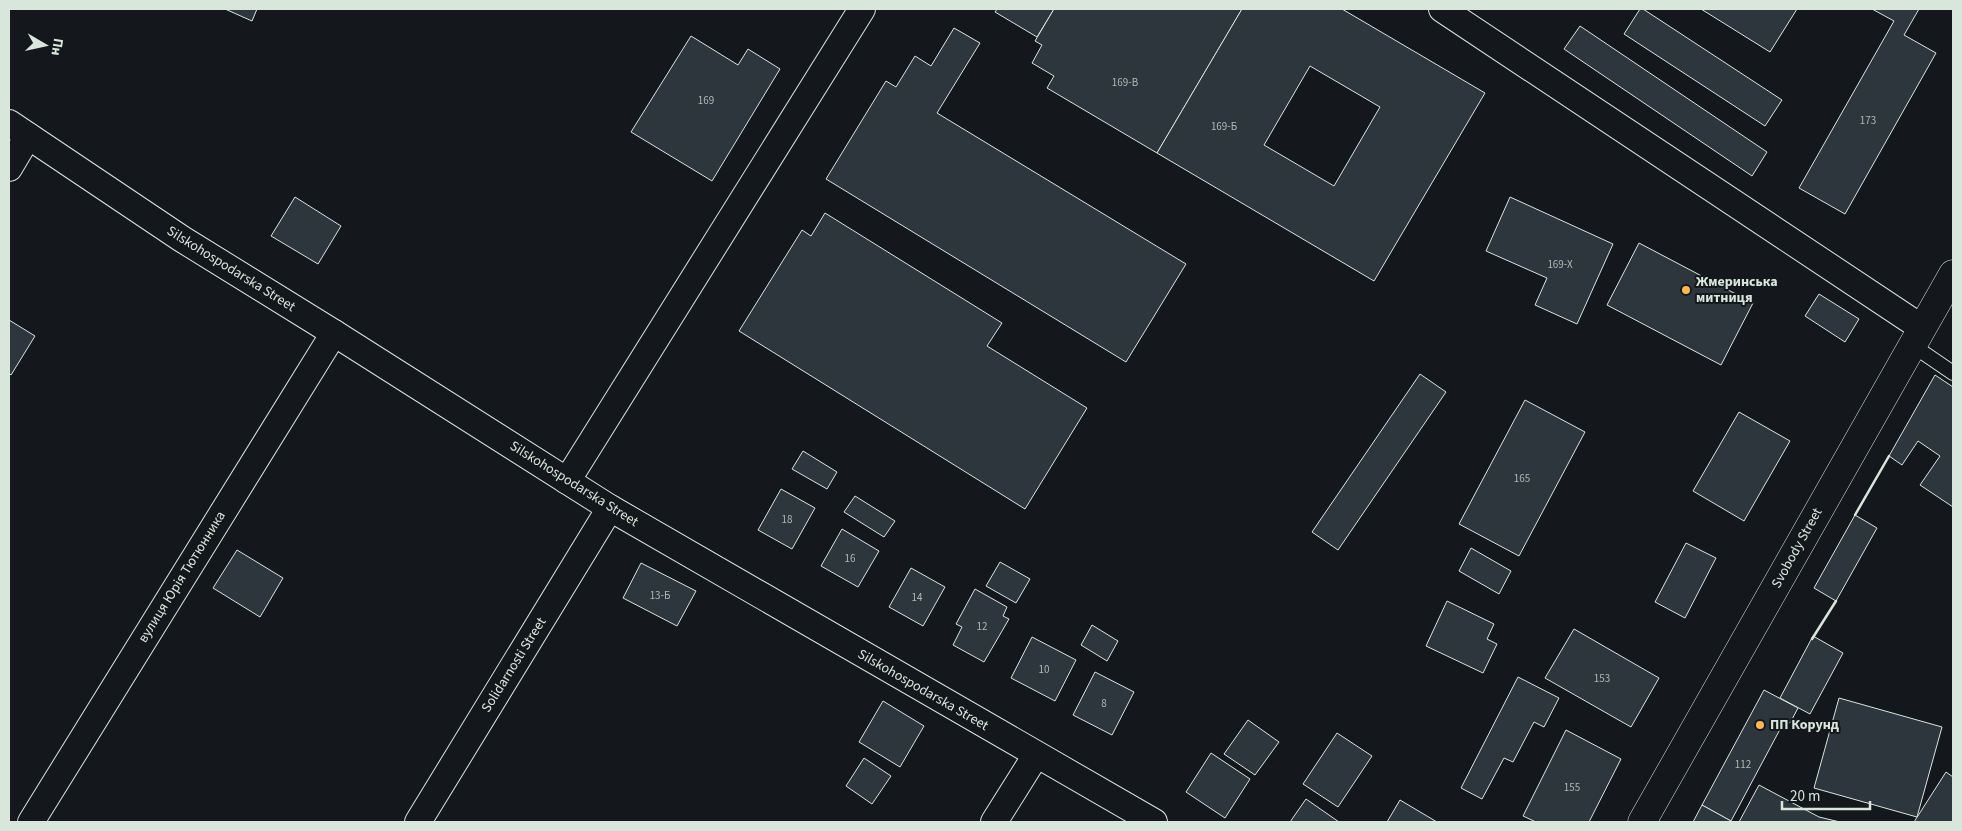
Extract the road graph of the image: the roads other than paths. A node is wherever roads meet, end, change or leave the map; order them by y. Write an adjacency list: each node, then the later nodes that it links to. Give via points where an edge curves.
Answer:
1 (862, 9): 9 (street)
2 (1442, 9): 7 (street)
3 (19, 130): 4 (street); 6 (street, Silskohospodarska Street, via 182,239)
4 (9, 168)
5 (1953, 274): 7 (street, Svobody Street)
6 (334, 333): 9 (street, Silskohospodarska Street); 12 (street, вулиця Юрія Тютюнника)
7 (1917, 336): 8 (lane); 16 (street, Svobody Street)
8 (1953, 373)
9 (567, 481): 10 (street, Silskohospodarska Street)
10 (610, 508): 11 (street, Silskohospodarska Street); 13 (street, Solidarnosti Street)
11 (1036, 755): 14 (street); 15 (street, Silskohospodarska Street)
12 (31, 822)
13 (418, 822)
14 (994, 822)
15 (1154, 822)
16 (1642, 822)

